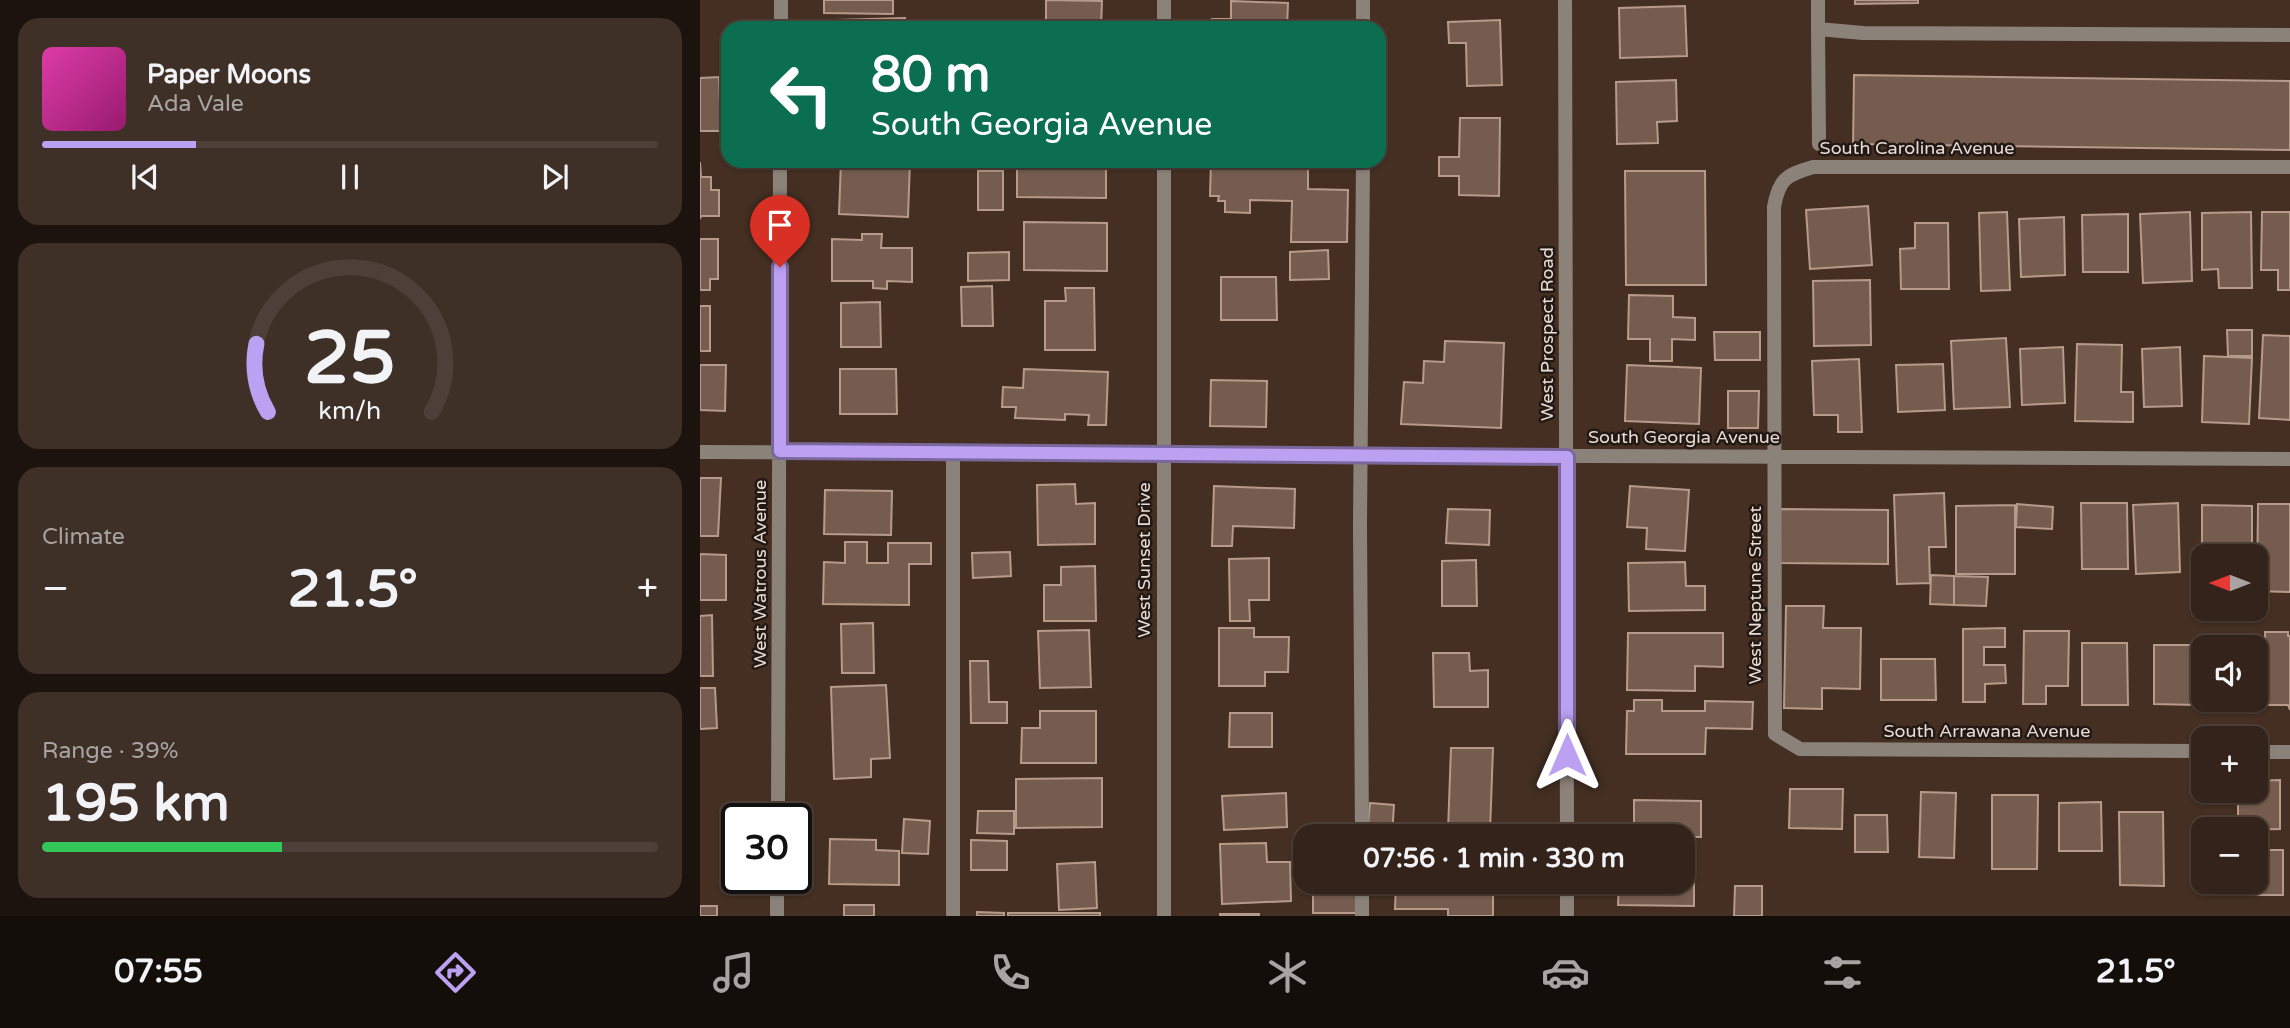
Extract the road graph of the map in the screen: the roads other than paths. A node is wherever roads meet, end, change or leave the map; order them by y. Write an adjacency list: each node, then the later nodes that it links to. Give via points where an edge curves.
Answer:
1 (781, 0): 6 (street)
2 (1164, 0): 7 (street)
3 (1363, 0): 8 (street)
4 (1565, 0): 22 (street, West Prospect Road)
5 (1818, 0): 9 (street)
6 (781, 21)
7 (1164, 21)
8 (1363, 21)
9 (1818, 29): 10 (street); 11 (street)
10 (2290, 35)
11 (1819, 144)
12 (2290, 167): 21 (street, South Carolina Avenue, via 1813,167 1793,173 1778,186 1774,207)
13 (780, 168): 16 (street, West Watrous Avenue)
14 (1164, 168): 19 (street, West Sunset Drive)
15 (1363, 168): 20 (street)
16 (780, 451): 17 (street, South Georgia Avenue); 18 (street, South Georgia Avenue); 28 (street, West Watrous Avenue)
17 (700, 452)
18 (953, 454): 19 (street, South Georgia Avenue); 35 (street)
19 (1164, 456): 20 (street, South Georgia Avenue); 36 (street, West Sunset Drive)
20 (1362, 456): 22 (street, South Georgia Avenue); 29 (street)
21 (1775, 456): 22 (street, South Georgia Avenue); 23 (street, South Georgia Avenue); 24 (street, West Neptune Street)
22 (1567, 457): 30 (street, West Prospect Road)
23 (2290, 459)
24 (1774, 734): 25 (street, South Arrawana Avenue, via 1800,749)
25 (2191, 751)
26 (2268, 752): 27 (street)
27 (2290, 752)
28 (778, 803)
29 (1362, 824)
30 (1567, 824)
31 (777, 894): 34 (street)
32 (1362, 894): 37 (street)
33 (1567, 894): 38 (street)
34 (777, 916)
35 (953, 916)
36 (1164, 916)
37 (1362, 916)
38 (1567, 916)

